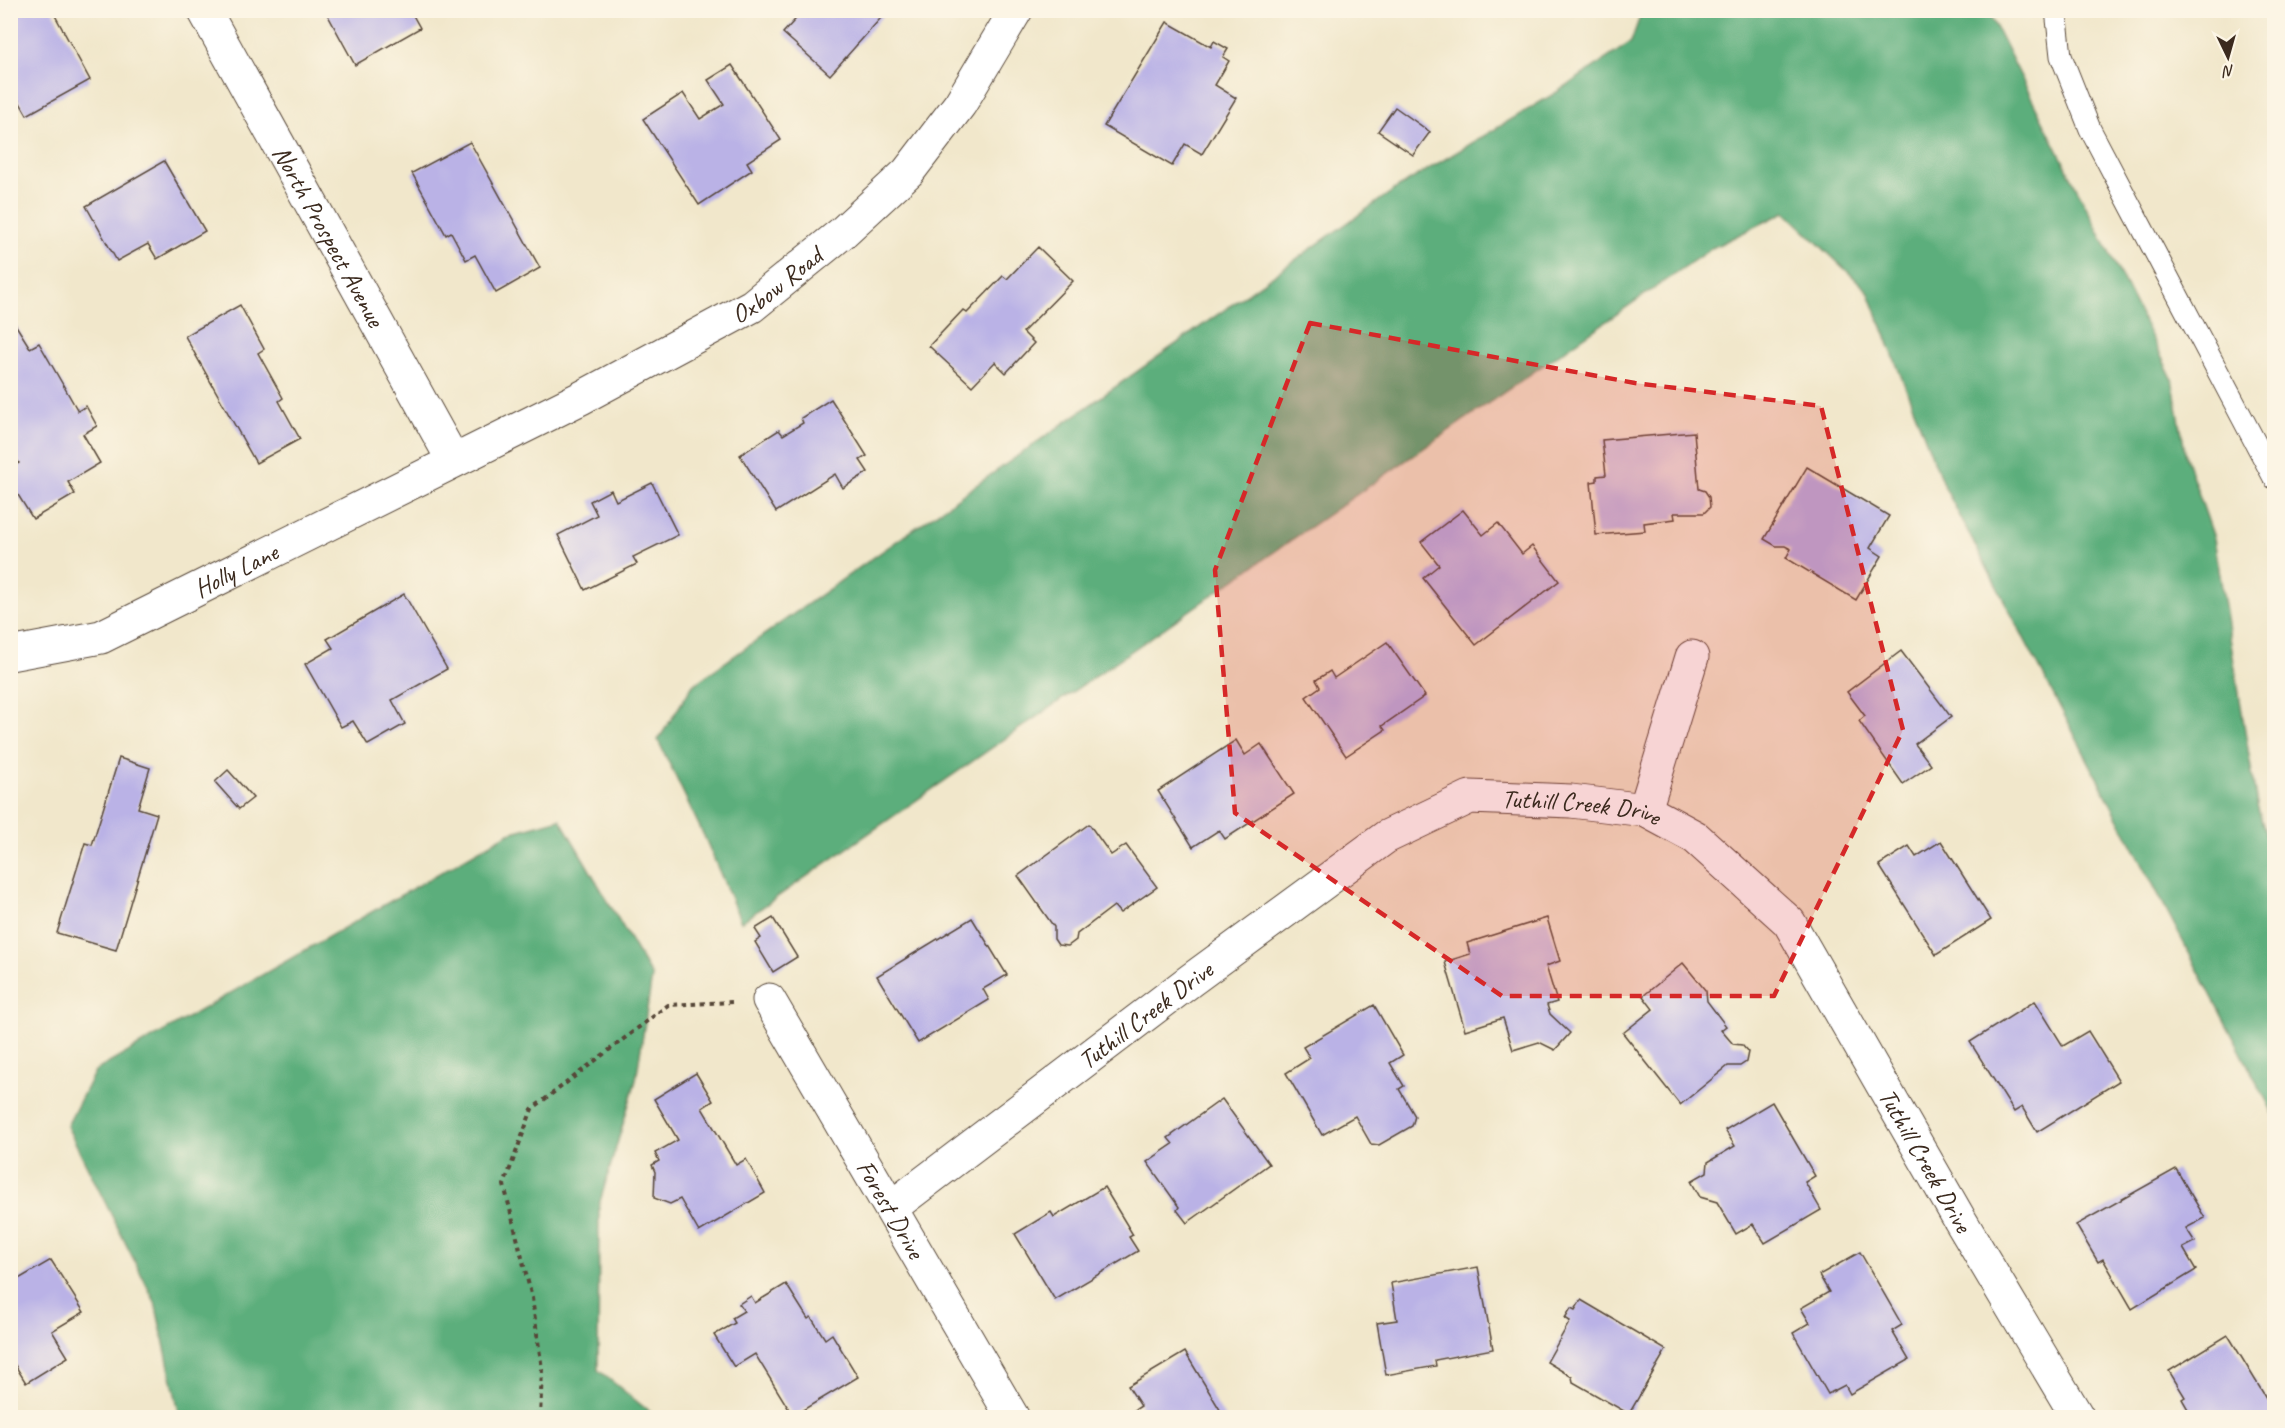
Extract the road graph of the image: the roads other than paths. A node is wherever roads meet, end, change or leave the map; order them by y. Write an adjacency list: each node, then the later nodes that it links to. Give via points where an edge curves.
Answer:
1 (204, 10): 4 (street, North Prospect Avenue)
2 (1016, 10): 4 (street, Oxbow Road, via 960,104 908,172 752,306 581,398)
3 (2056, 10): 5 (lane, via 2061,56 2090,129)
4 (453, 460): 6 (street, Holly Lane, via 101,637)
5 (2274, 478)
6 (10, 654)
7 (1692, 657): 8 (street)
8 (1645, 810): 10 (street, Tuthill Creek Drive, via 1571,801 1470,797 1386,837); 12 (street, Tuthill Creek Drive, via 1695,837 1789,922)
9 (769, 1000): 10 (street, Forest Drive)
10 (892, 1207): 11 (street, Forest Drive)
11 (1013, 1418)
12 (2078, 1418)

